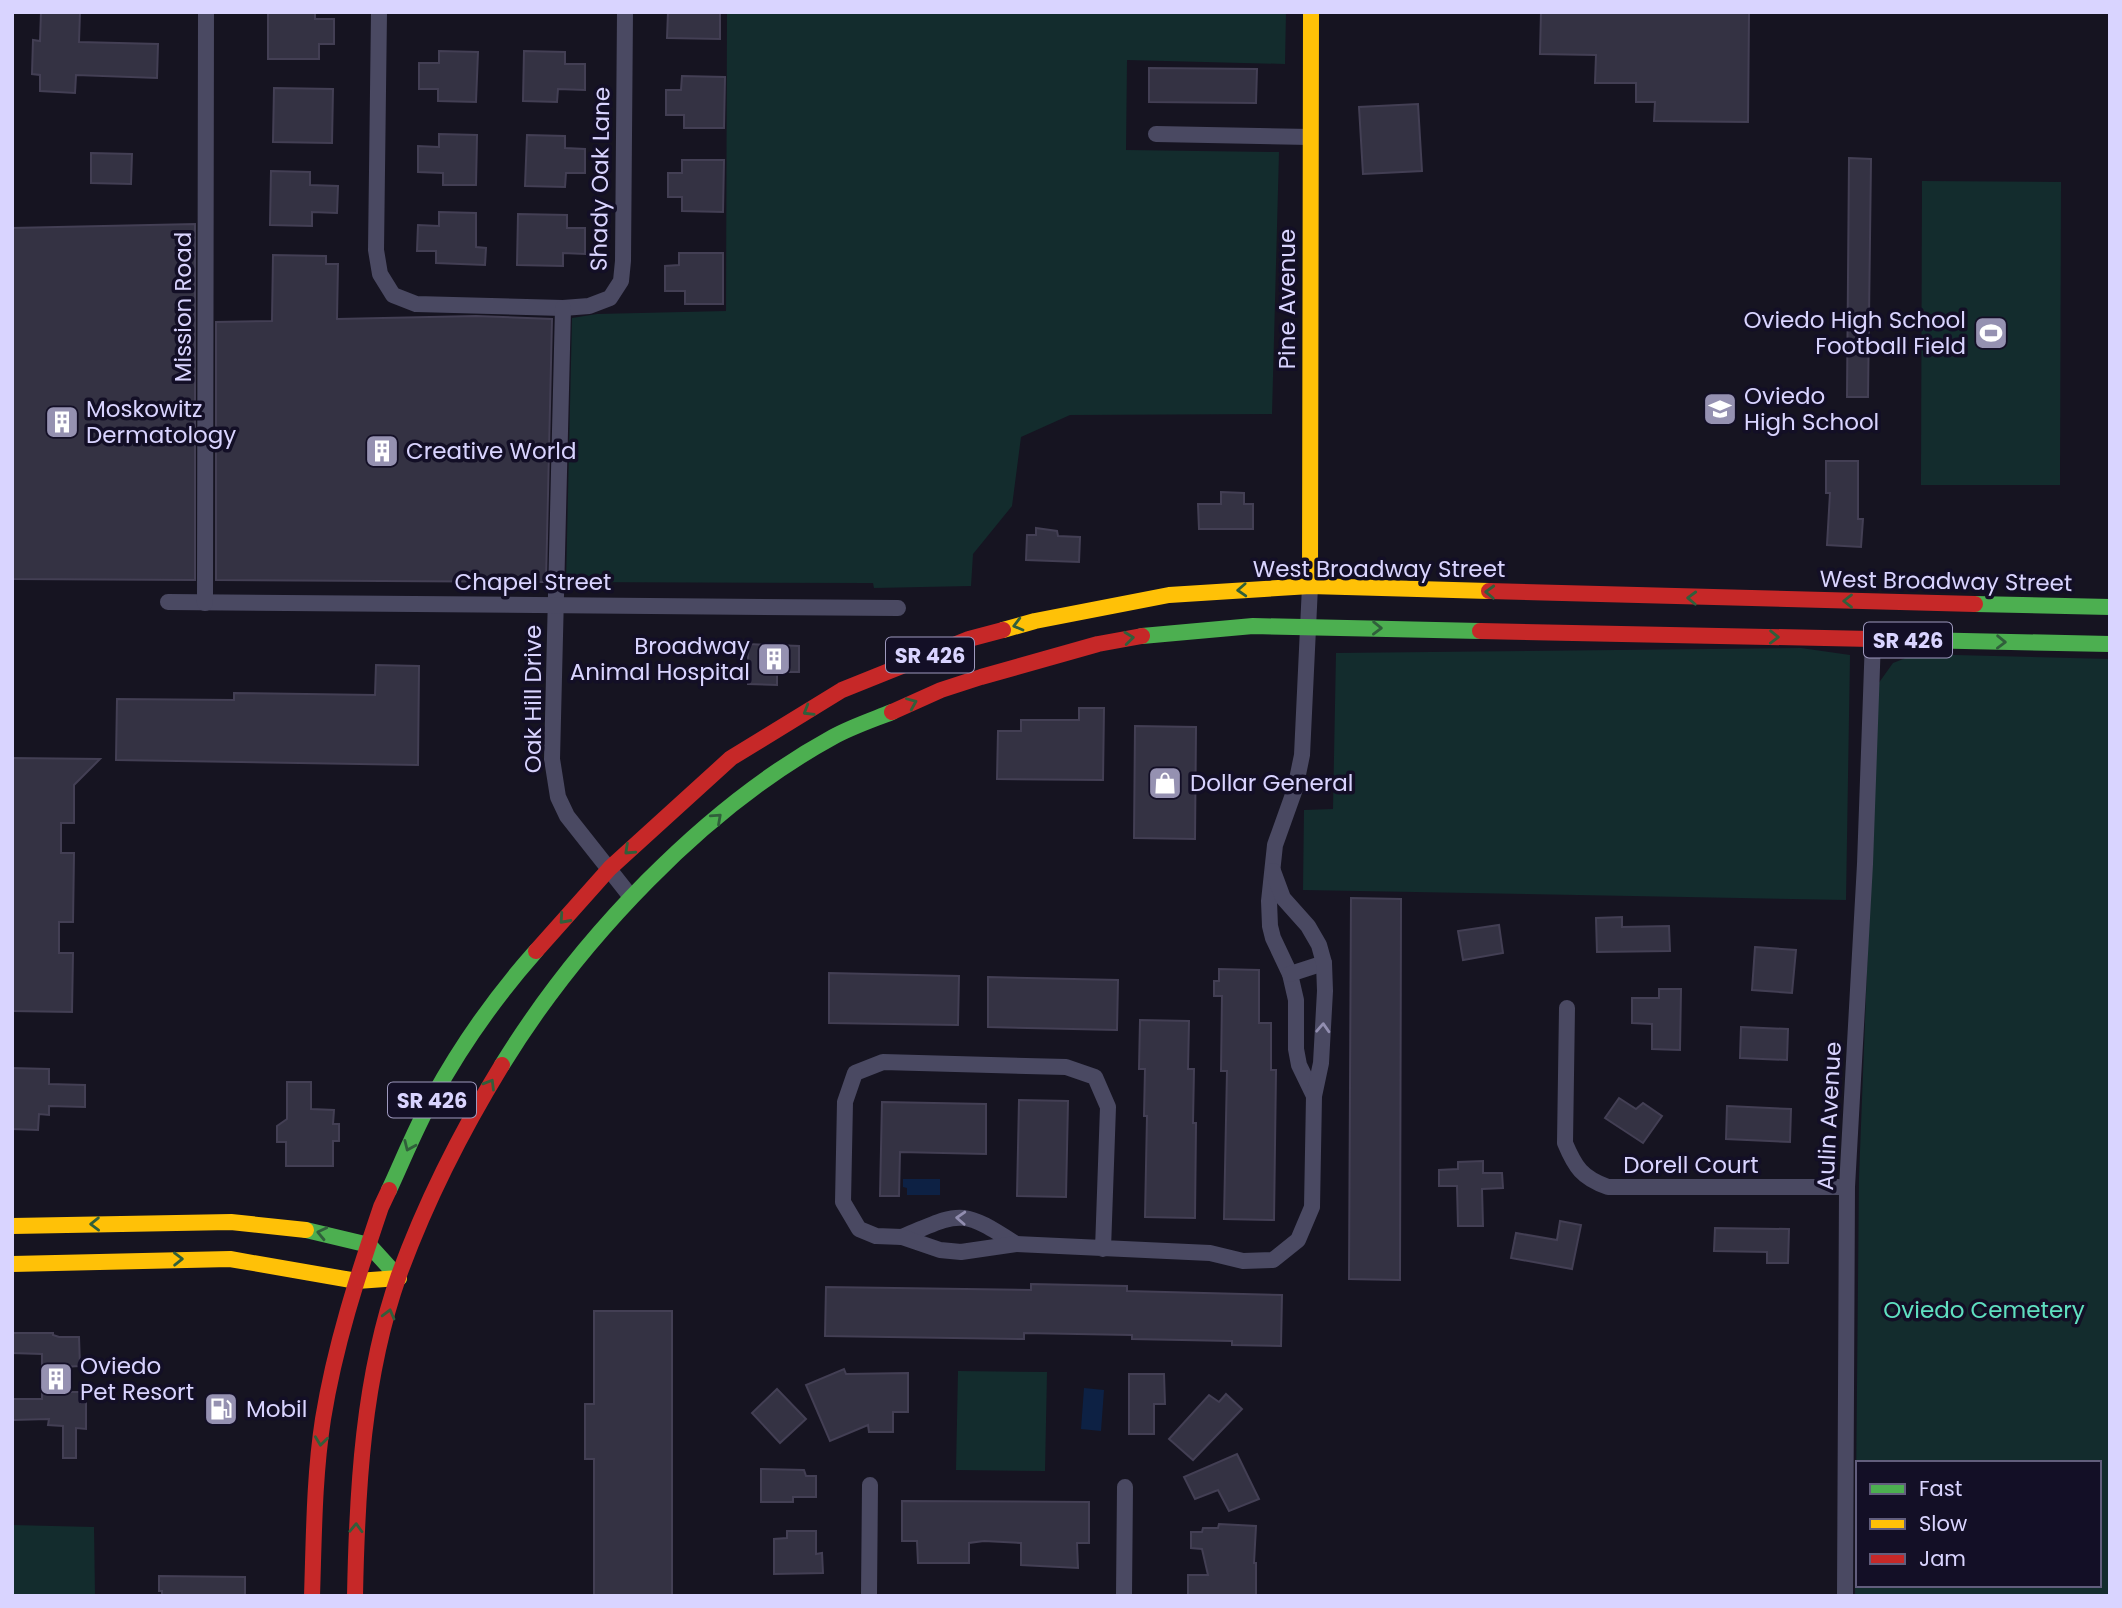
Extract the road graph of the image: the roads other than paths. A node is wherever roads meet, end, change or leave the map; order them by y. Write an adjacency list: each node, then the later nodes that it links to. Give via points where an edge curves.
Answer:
1 (206, 12): 11 (street, Mission Road)
2 (379, 12): 7 (street, Shady Oak Lane, via 376,250 380,274 393,295 416,304)
3 (625, 12): 7 (street, Shady Oak Lane, via 621,281 610,298)
4 (1311, 12): 6 (main road, Pine Avenue)
5 (1156, 134): 6 (street)
6 (1310, 137): 8 (main road, Pine Avenue)
7 (563, 308): 13 (street, Oak Hill Drive)
8 (1310, 586): 9 (main road, West Broadway Street / SR 426, one-way to 8); 16 (street); 20 (main road, West Broadway Street / SR 426, one-way to 20, via 1169,595 1035,621 943,649 842,690 731,758)
9 (1785, 600): 12 (main road, West Broadway Street / SR 426, one-way to 9); 17 (main road, via 1762,619 1731,623)
10 (168, 602): 11 (street, Chapel Street)
11 (205, 603): 13 (street, Chapel Street)
12 (1944, 603): 14 (main road, West Broadway Street / SR 426); 18 (main road, via 1930,617 1896,621)
13 (556, 604): 15 (street, Chapel Street); 20 (street, Oak Hill Drive, via 552,759 558,797 567,816)
14 (2110, 607)
15 (898, 608)
16 (1308, 626): 17 (main road, SR 426, one-way to 17); 21 (street, via 1302,755 1275,845); 22 (main road, SR 426, one-way to 16, via 742,796 831,737 958,684 1114,640 1254,626)
17 (1706, 636): 18 (main road, SR 426, one-way to 18)
18 (1872, 639): 19 (main road, SR 426, one-way to 19); 29 (street, Aulin Avenue)
19 (2110, 644)
20 (610, 868): 22 (street, Oak Hill Drive); 33 (main road, West Broadway Street / SR 426, one-way to 33, via 514,976 458,1057 413,1136)
21 (1273, 871): 23 (street, via 1283,898); 24 (street)
22 (631, 897): 36 (main road, SR 426, one-way to 22, via 449,1157 505,1059 568,972)
23 (1299, 915): 24 (street); 25 (street, via 1319,945)
24 (1270, 926): 26 (street)
25 (1324, 962): 26 (street); 28 (street, one-way to 25, via 1321,1063)
26 (1290, 974): 28 (street, via 1299,1065)
27 (1567, 1008): 29 (street, Dorell Court, via 1565,1143 1573,1162 1591,1181 1608,1187)
28 (1314, 1096): 34 (street, via 1312,1207 1298,1240 1273,1260)
29 (1847, 1188): 44 (street, Aulin Avenue)
30 (12, 1226): 33 (main road, one-way to 30, via 316,1231 231,1222)
31 (902, 1237): 32 (street, via 961,1252); 32 (street, one-way to 31, via 965,1216); 34 (street, via 876,1236 859,1229 843,1202 845,1102 855,1073 883,1062 1066,1067 1095,1077 1108,1107)
32 (1016, 1244): 34 (street)
33 (369, 1245): 36 (main road); 37 (main road, West Broadway Street / SR 426)
34 (1103, 1249)
35 (12, 1264): 37 (main road, one-way to 37, via 230,1259)
36 (399, 1278): 37 (main road); 41 (main road, SR 426, one-way to 36, via 356,1515 365,1426)
37 (357, 1281): 40 (main road, West Broadway Street / SR 426, one-way to 40, via 343,1321 324,1419 315,1493)
38 (870, 1485): 42 (street)
39 (1125, 1487): 43 (street)
40 (312, 1596)
41 (355, 1596)
42 (869, 1596)
43 (1124, 1596)
44 (1845, 1596)

